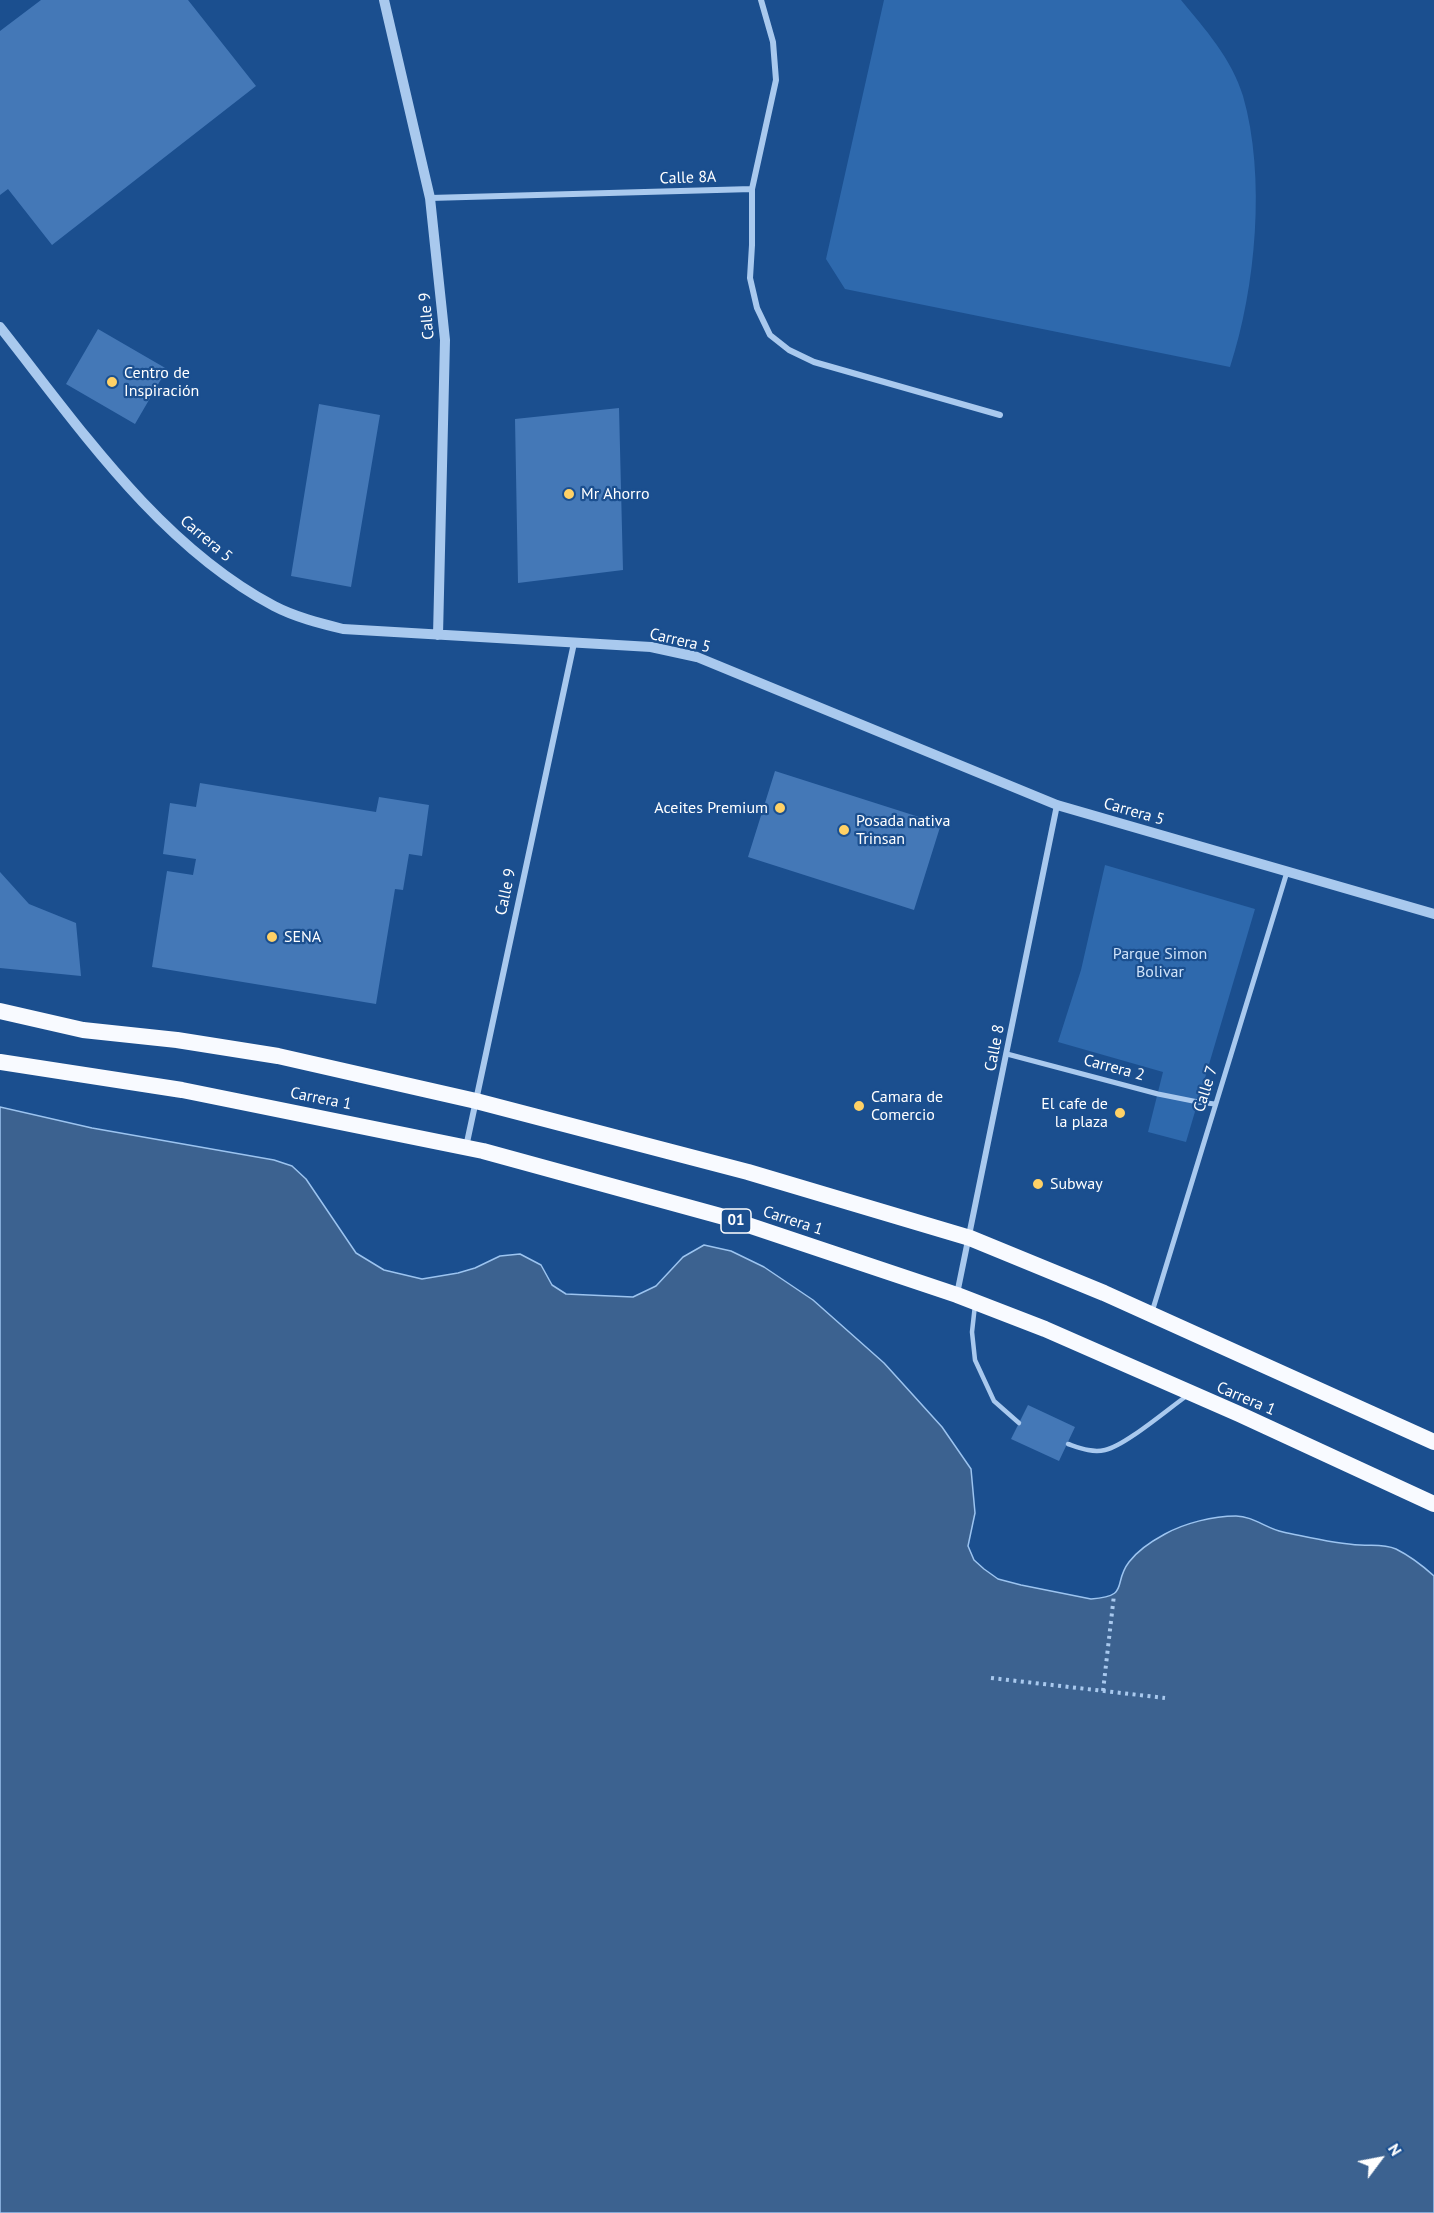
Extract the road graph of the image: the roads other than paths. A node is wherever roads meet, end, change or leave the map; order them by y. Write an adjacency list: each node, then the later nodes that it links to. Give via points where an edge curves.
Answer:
1 (384, 0): 4 (street, Calle 9)
2 (761, 0): 3 (street, via 773,42 776,80)
3 (752, 189): 4 (street, Calle 8A); 6 (street, via 750,278 757,308 770,335 814,362)
4 (430, 198): 7 (street, Calle 9, via 445,340)
5 (0, 327): 7 (street, Carrera 5, via 146,507 233,581 274,606 308,620 343,629)
6 (1000, 415)
7 (438, 635): 8 (street, Carrera 5)
8 (574, 643): 9 (street, Carrera 5, via 651,647 697,657); 15 (street, Calle 9)
9 (1057, 805): 10 (street, Carrera 5); 13 (street, Calle 8)
10 (1287, 872): 11 (street, Carrera 5); 16 (street, Calle 7)
11 (1434, 914)
12 (0, 1011): 15 (highway, Carrera 1, via 83,1030 278,1056)
13 (1007, 1054): 16 (street, Carrera 2, via 1158,1094); 18 (street, Calle 8)
14 (0, 1062): 17 (highway, Carrera 1 / 01, via 182,1090)
15 (476, 1101): 17 (street, Calle 9); 18 (highway, Carrera 1, via 748,1172)
16 (1215, 1104): 21 (street, Calle 7)
17 (466, 1147): 19 (highway, Carrera 1 / 01, via 724,1217)
18 (970, 1238): 19 (street, Calle 8); 21 (highway, Carrera 1)
19 (957, 1295): 20 (highway, Carrera 1 / 01)
20 (976, 1302): 22 (highway, Carrera 1 / 01); 23 (lane, via 972,1332 975,1360 994,1401)
21 (1151, 1315): 24 (highway, Carrera 1)
22 (1189, 1394): 25 (lane, via 1119,1445 1104,1451); 26 (highway, Carrera 1 / 01)
23 (1019, 1423)
24 (1434, 1442)
25 (1068, 1444)
26 (1434, 1504)

